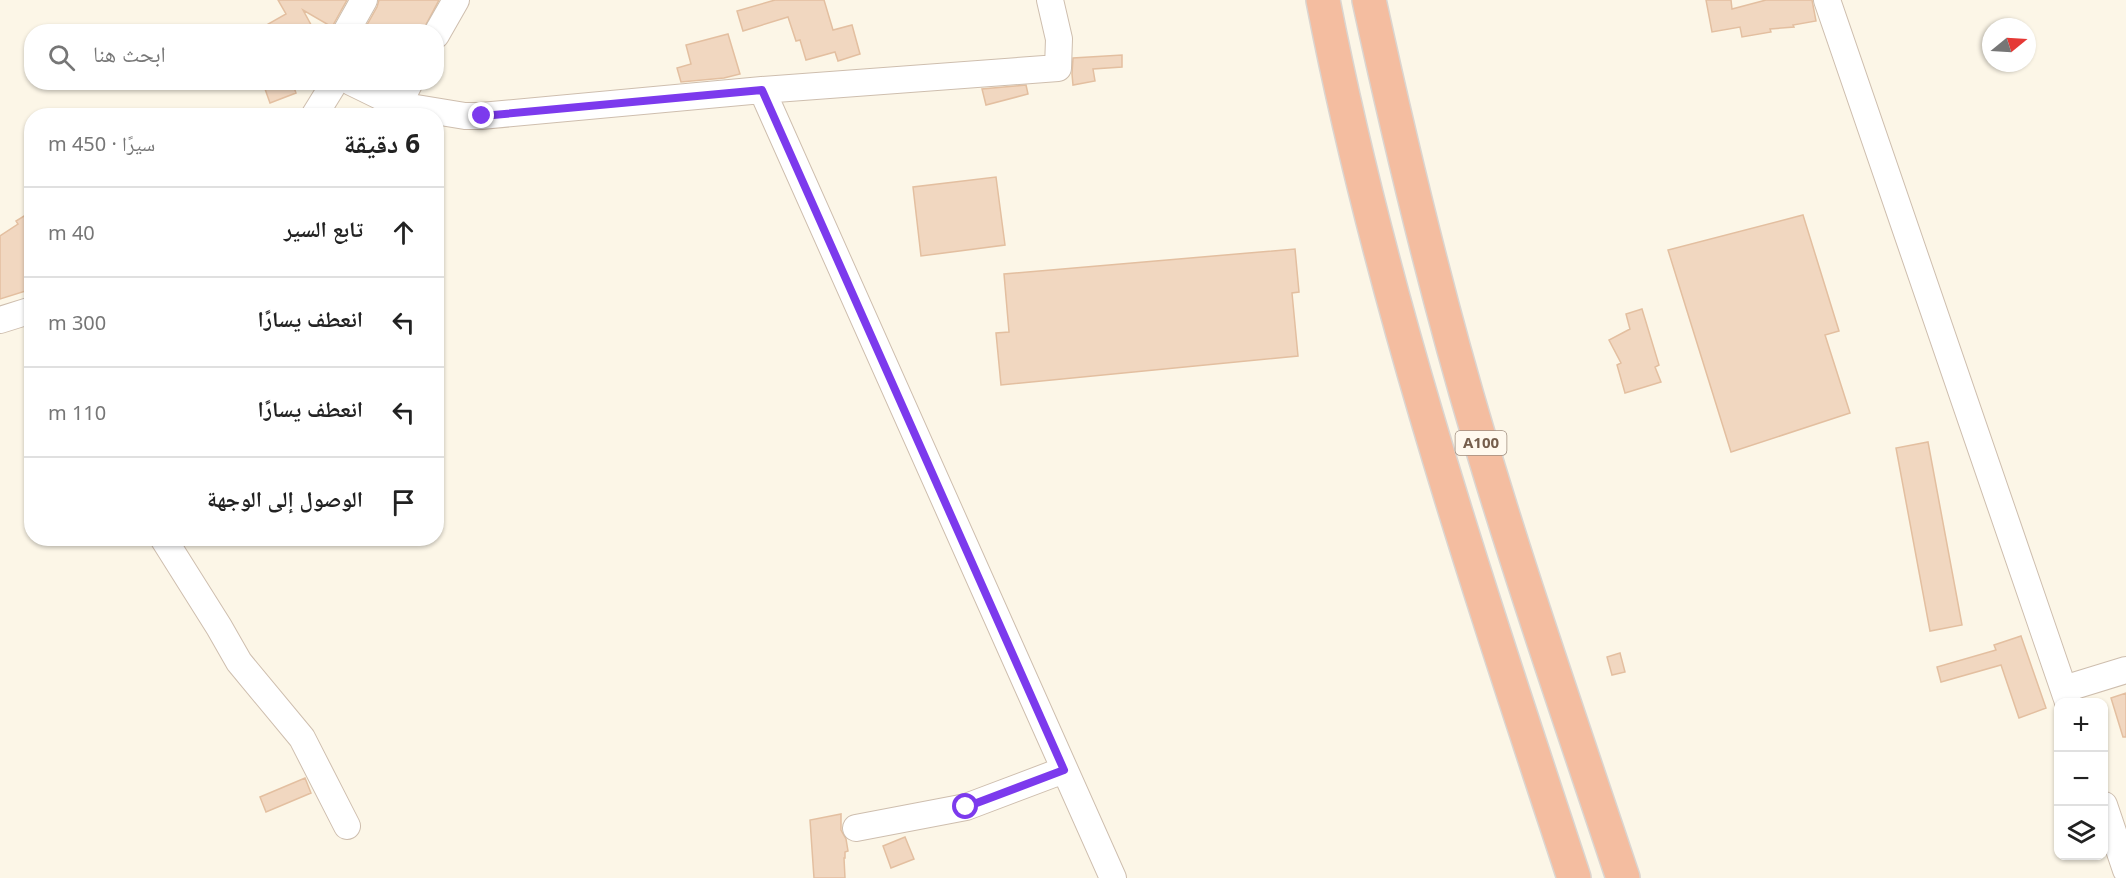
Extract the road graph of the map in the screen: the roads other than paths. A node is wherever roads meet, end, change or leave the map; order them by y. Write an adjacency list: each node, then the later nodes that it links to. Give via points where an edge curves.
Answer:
1 (364, 0): 7 (street)
2 (456, 0): 8 (street)
3 (1050, 0): 12 (street, via 1059,39 1059,68)
4 (1323, 0): 28 (highway, A100, via 1360,173 1425,417)
5 (1369, 0): 29 (highway, A100 / A100, via 1427,251 1476,427)
6 (1827, 0): 21 (street)
7 (350, 24)
8 (442, 24)
9 (330, 90): 14 (street)
10 (367, 90): 13 (street)
11 (406, 90): 13 (street)
12 (762, 90): 16 (street, via 482,116); 22 (street)
13 (398, 105): 15 (street)
14 (319, 108)
15 (416, 108)
16 (444, 113)
17 (24, 312): 18 (street)
18 (0, 320)
19 (168, 546): 24 (street, via 239,662 302,738)
20 (2126, 670): 21 (street)
21 (2066, 696)
22 (1064, 770): 25 (street, via 966,807); 27 (street)
23 (2103, 806): 26 (street)
24 (346, 826)
25 (856, 828)
26 (2126, 870)
27 (1113, 878)
28 (1574, 878)
29 (1623, 878)

